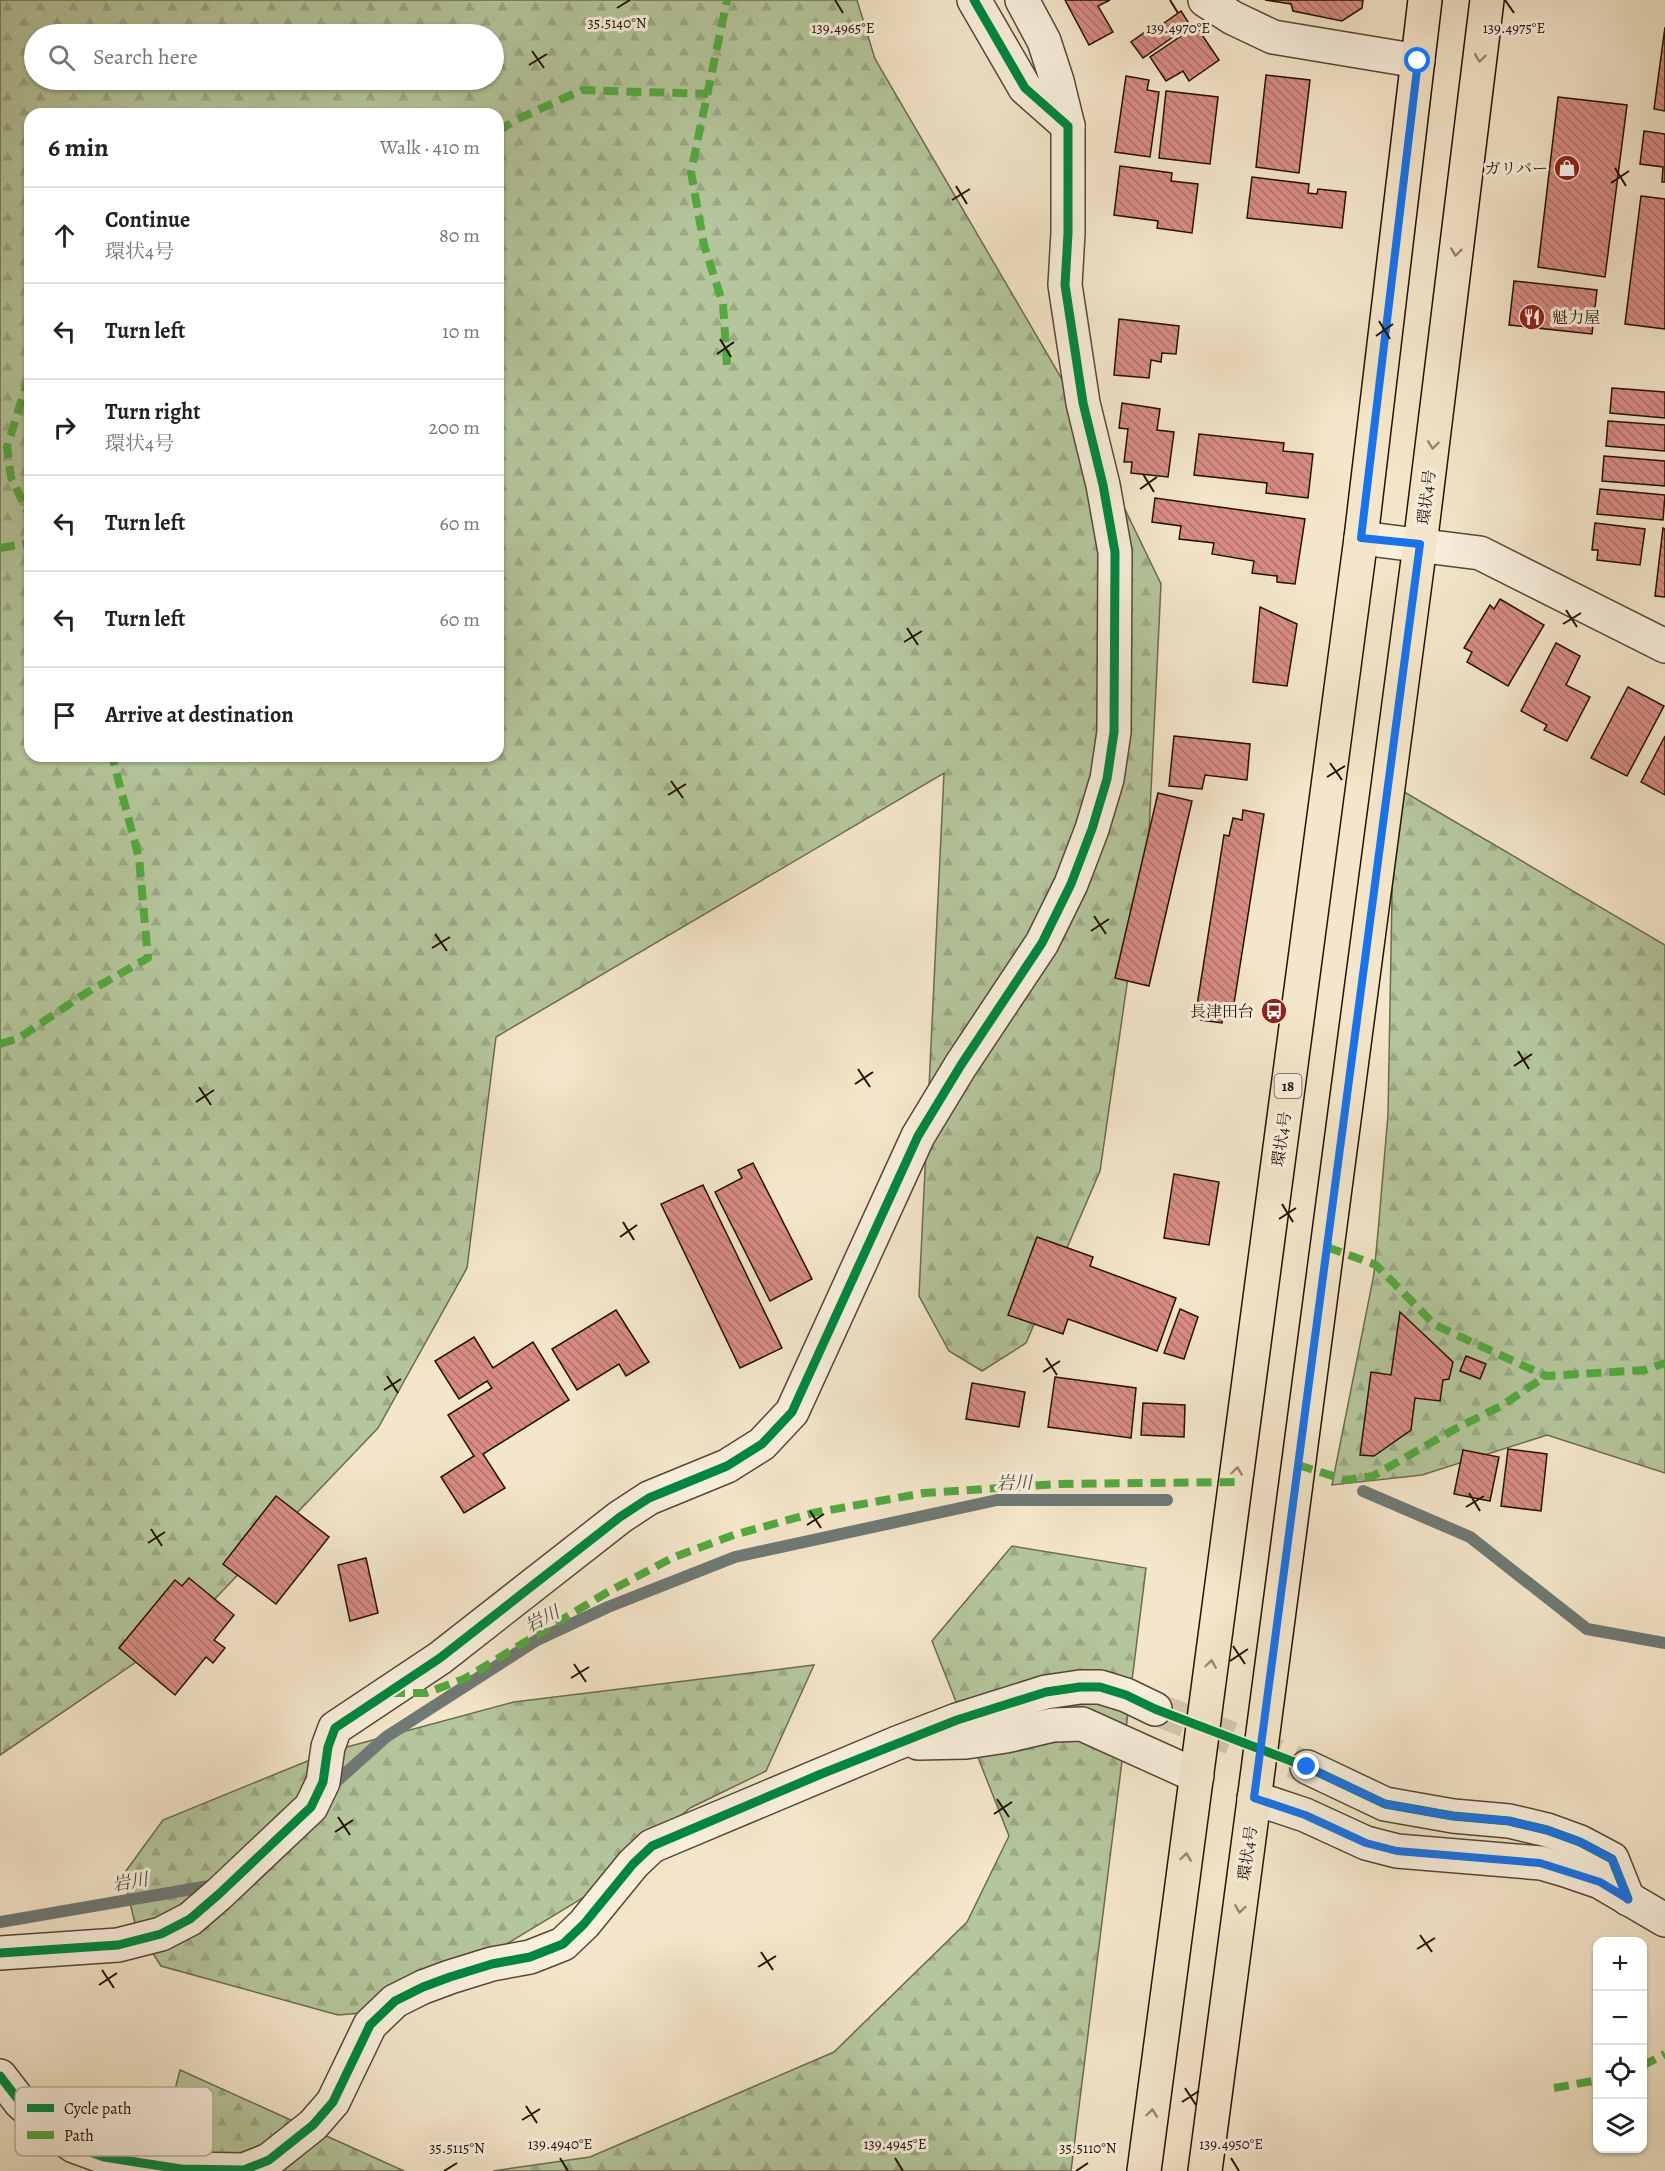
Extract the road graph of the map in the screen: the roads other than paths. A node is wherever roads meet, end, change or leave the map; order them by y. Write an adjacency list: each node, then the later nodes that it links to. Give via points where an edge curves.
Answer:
1 (974, 0): 7 (street, via 1025,88)
2 (1022, 0): 7 (street, via 1044,41)
3 (1205, 0): 6 (street, via 1273,37)
4 (1425, 0): 6 (main road, 環状4号 / 18)
5 (1487, 0): 9 (main road, 環状4号, one-way to 9)
6 (1418, 61): 8 (main road, 環状4号 / 18)
7 (1068, 126): 18 (street, via 1065,285 1083,403 1115,552 1114,732 1107,779 1071,884 1042,943 918,1136 792,1412 762,1444 727,1466 649,1498 620,1517 440,1658 335,1728 323,1782 311,1807 190,1919 161,1934 118,1945)
8 (1361, 538): 9 (street); 14 (main road, 環状4号 / 18, one-way to 8)
9 (1420, 544): 10 (street, via 1480,553); 15 (main road, 環状4号)
10 (1665, 646)
11 (1155, 1709): 12 (street, via 1118,1693 1080,1686 999,1706)
12 (897, 1743): 14 (street, via 966,1742 1053,1725 1082,1724); 22 (street, via 652,1846 563,1944 530,1957 450,1977 395,2001 370,2025 333,2102 313,2125 269,2160)
13 (1307, 1767): 16 (street, via 1385,1804 1509,1821 1580,1842 1612,1859)
14 (1197, 1776): 23 (main road, 環状4号 / 18, one-way to 14)
15 (1254, 1798): 16 (street, via 1305,1815 1366,1843 1397,1851 1540,1863 1600,1882); 24 (main road, 環状4号, one-way to 24)
16 (1628, 1899): 17 (street)
17 (1665, 1920)
18 (0, 1953)
19 (0, 2076): 20 (street)
20 (15, 2096)
21 (101, 2156): 22 (street, via 182,2169)
22 (244, 2170)
23 (1144, 2171)
24 (1205, 2171)

